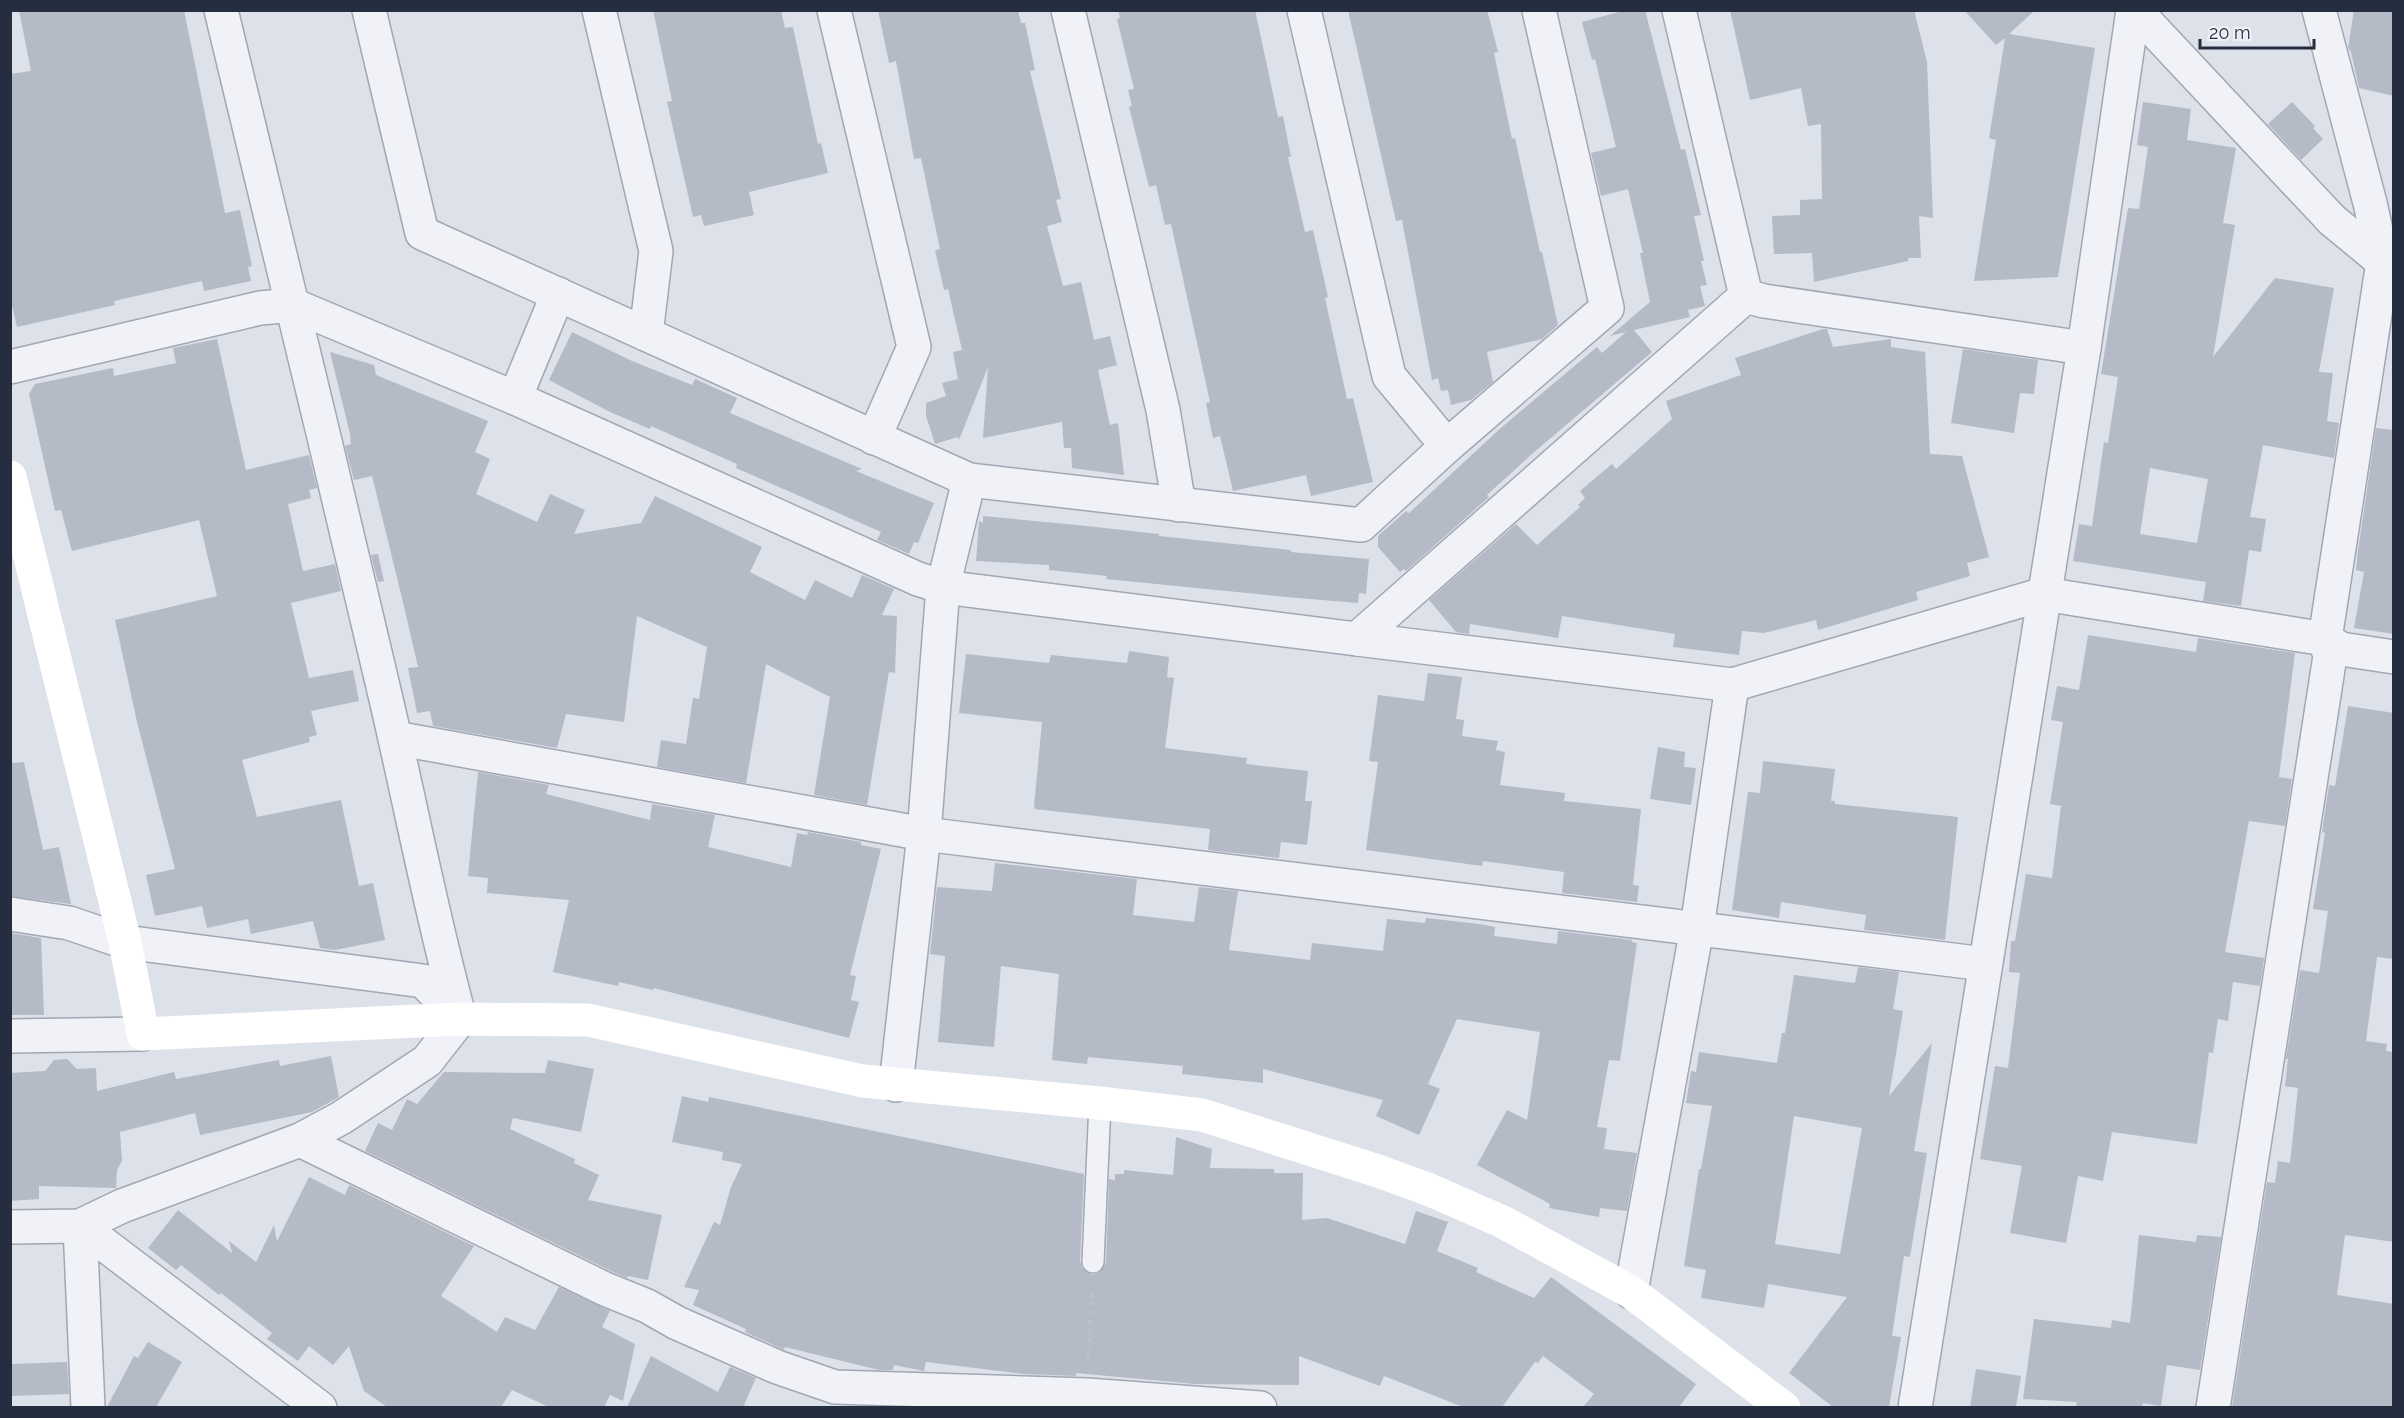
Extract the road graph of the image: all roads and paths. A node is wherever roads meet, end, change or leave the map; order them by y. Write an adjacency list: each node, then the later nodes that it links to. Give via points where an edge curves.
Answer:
1 (221, 10): 14 (street)
2 (369, 10): 12 (street, via 422,233)
3 (599, 10): 15 (street, via 656,251)
4 (834, 10): 19 (street, via 914,347)
5 (1068, 10): 23 (street, via 1163,410)
6 (1304, 10): 20 (street, via 1389,376)
7 (1539, 10): 20 (street, via 1607,308)
8 (1679, 10): 13 (street)
9 (2134, 10): 11 (street, via 2332,220); 16 (street)
10 (2319, 10): 11 (street)
11 (2388, 264): 27 (street)
12 (558, 294): 15 (street); 18 (street)
13 (1746, 296): 16 (street); 26 (street)
14 (293, 305): 17 (street, via 260,308); 18 (street); 30 (street)
15 (646, 334): 19 (street)
16 (2084, 348): 25 (street)
17 (10, 367)
18 (515, 398): 24 (street)
19 (874, 438): 22 (street)
20 (1447, 446): 23 (street, via 1361,525)
21 (10, 477): 34 (street)
22 (969, 480): 23 (street); 24 (street)
23 (1179, 505)
24 (943, 587): 26 (street); 31 (street)
25 (2044, 594): 27 (street); 29 (street); 35 (street)
26 (1357, 639): 29 (street)
27 (2325, 639): 28 (street, via 2341,649); 52 (street, via 2330,656)
28 (2394, 657)
29 (1732, 685): 33 (street)
30 (395, 738): 31 (street); 36 (street)
31 (924, 834): 33 (street); 39 (street)
32 (10, 914): 34 (street, via 69,923)
33 (1696, 928): 35 (street); 45 (street)
34 (125, 942): 36 (street, via 423,981); 37 (street)
35 (1985, 964): 51 (street)
36 (460, 1019): 37 (street); 39 (street, via 588,1020); 41 (street, via 426,1061 341,1118)
37 (143, 1034): 38 (street)
38 (10, 1035)
39 (896, 1085): 40 (street)
40 (1100, 1103): 44 (lane); 45 (street, via 1202,1115 1388,1175 1503,1222)
41 (300, 1140): 42 (street, via 122,1206); 46 (street, via 677,1323 777,1367 835,1387)
42 (80, 1226): 43 (street); 47 (street); 48 (street)
43 (10, 1227)
44 (1093, 1262): 46 (path)
45 (1631, 1292): 50 (street)
46 (1099, 1400): 49 (street)
47 (88, 1407)
48 (320, 1407)
49 (1260, 1407)
50 (1784, 1407)
51 (1916, 1407)
52 (2213, 1407)

